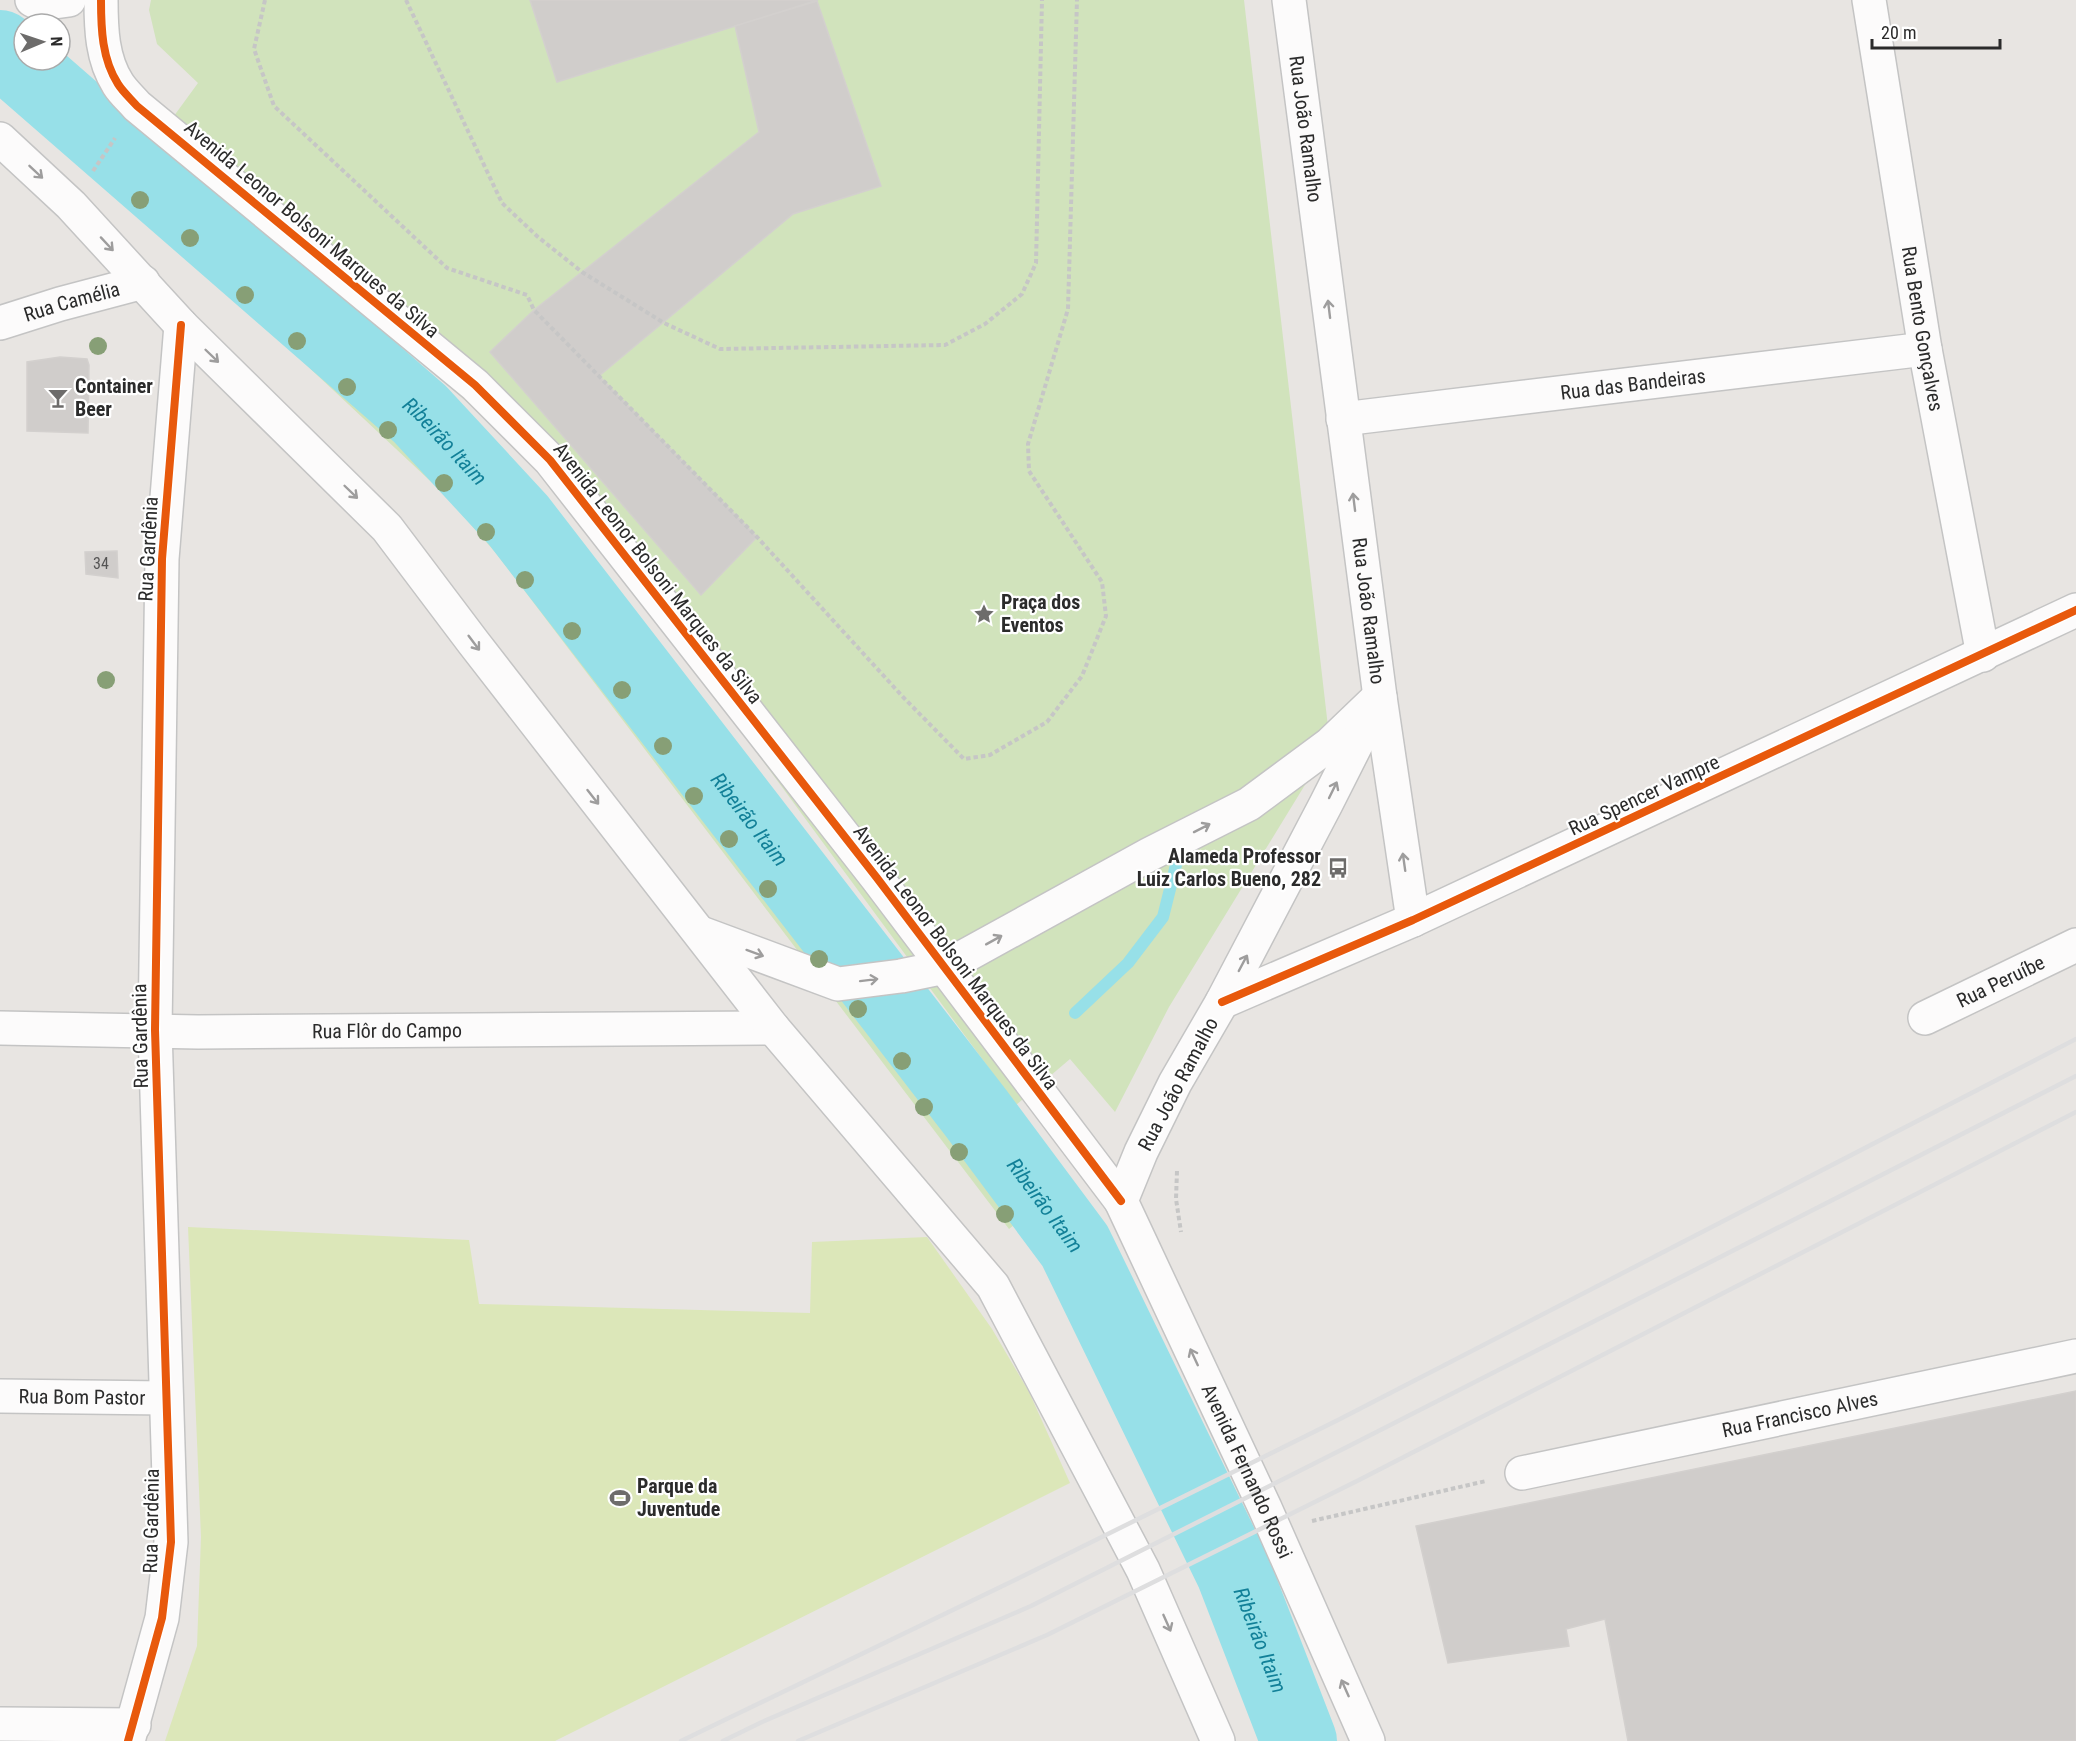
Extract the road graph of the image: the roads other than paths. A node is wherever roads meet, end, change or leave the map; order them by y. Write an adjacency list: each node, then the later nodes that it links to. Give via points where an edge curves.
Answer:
1 (32, 0): 2 (street, via 40,4)
2 (69, 0)
3 (101, 0): 18 (street, Avenida Leonor Bolsoni Marques da Silva, via 101,33 107,62 118,85 145,112 475,385 550,460)
4 (1289, 0): 11 (street, Rua João Ramalho, one-way to 4)
5 (1869, 0): 10 (street, Rua Bento Gonçalves)
6 (0, 139): 7 (street, one-way to 7, via 71,205)
7 (143, 282): 8 (street, Rua Camélia); 9 (street)
8 (0, 323)
9 (181, 325): 16 (street, one-way to 16, via 387,528); 23 (street, Rua Gardênia, via 162,559)
10 (1925, 349): 11 (street, Rua das Bandeiras); 13 (street, Rua Bento Gonçalves)
11 (1343, 419): 14 (street, Rua João Ramalho, one-way to 11)
12 (2076, 610): 13 (street, Rua Spencer Vampre)
13 (1983, 655): 15 (street, Rua Spencer Vampre)
14 (1380, 697): 15 (street, one-way to 14); 18 (street, one-way to 14, via 1249,804 1330,744); 19 (street, Rua João Ramalho, one-way to 14)
15 (1413, 920): 19 (street, Rua Spencer Vampre)
16 (701, 933): 18 (street, one-way to 18, via 838,984); 22 (street)
17 (2076, 945): 20 (street, Rua Peruíbe)
18 (945, 967): 24 (street, Avenida Leonor Bolsoni Marques da Silva)
19 (1222, 1002): 24 (street, Rua João Ramalho, via 1175,1083)
20 (1925, 1018)
21 (0, 1028): 23 (street, Rua Flôr do Campo)
22 (773, 1028): 23 (street, Rua Flôr do Campo); 31 (street, one-way to 31, via 993,1286 1143,1570)
23 (155, 1030): 27 (street, Rua Gardênia)
24 (1121, 1201): 32 (street, Avenida Fernando Rossi, one-way to 24, via 1265,1508)
25 (2076, 1356): 28 (street, Rua Francisco Alves)
26 (0, 1396): 27 (street, Rua Bom Pastor)
27 (166, 1398): 30 (street, Rua Gardênia, via 171,1542 162,1618)
28 (1522, 1473)
29 (0, 1724): 30 (street)
30 (131, 1733)
31 (1218, 1741)
32 (1368, 1741)

